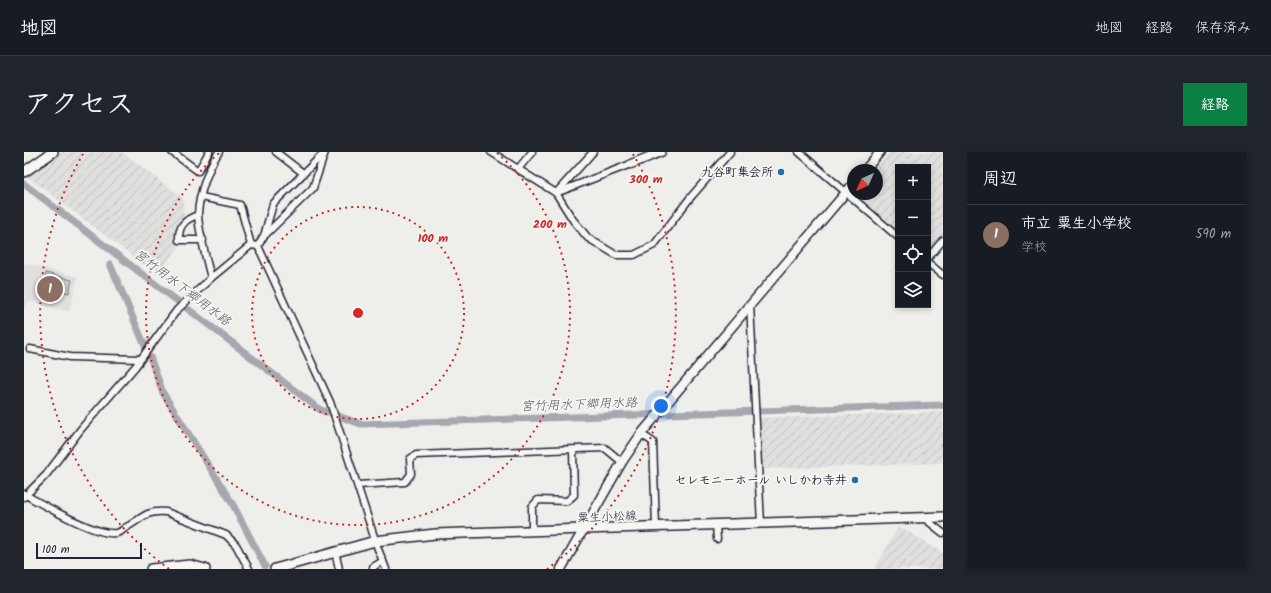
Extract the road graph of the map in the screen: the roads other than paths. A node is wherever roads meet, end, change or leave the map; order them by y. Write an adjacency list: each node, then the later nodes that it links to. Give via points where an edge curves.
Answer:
1 (53, 152): 17 (main road)
2 (172, 152): 3 (street, via 198,171)
3 (209, 152)
4 (218, 152): 21 (street)
5 (276, 152): 18 (street)
6 (325, 152): 18 (street); 24 (street, via 313,188)
7 (491, 152): 16 (street)
8 (532, 152): 16 (street)
9 (593, 152): 20 (street)
10 (661, 152): 14 (street)
11 (730, 152): 20 (street, via 654,245 634,254 616,255 588,238)
12 (799, 152): 19 (street)
13 (880, 152): 15 (street)
14 (631, 164): 20 (street)
15 (870, 164)
16 (518, 169): 20 (street)
17 (24, 172)
18 (304, 173): 24 (street, via 273,204)
19 (846, 192): 23 (street); 32 (street)
20 (556, 193)
21 (201, 197): 22 (street); 27 (street, via 240,205)
22 (198, 215): 25 (street); 25 (street, via 188,218 178,231 179,240)
23 (897, 236)
24 (263, 237): 27 (street)
25 (203, 240): 31 (street)
26 (943, 240): 28 (street)
27 (255, 246): 31 (street); 38 (street, via 330,402)
28 (931, 254)
29 (931, 265): 30 (street)
30 (943, 275)
31 (211, 278): 34 (street, via 177,310)
32 (750, 304): 35 (street); 42 (street)
33 (30, 349): 34 (street, via 70,357)
34 (140, 359): 39 (street, via 46,475)
35 (642, 434): 37 (street); 44 (street, via 653,442)
36 (573, 450): 37 (street, via 605,448); 38 (street, via 416,455 410,459 411,474 405,482); 46 (street, via 574,495 567,501 538,500 532,506)
37 (622, 462): 45 (street)
38 (358, 485): 49 (street)
39 (25, 495): 56 (street, via 66,516 107,532 117,533 136,523 143,514 166,512 226,535 236,545)
40 (924, 518): 41 (main road, 粟生小松線); 42 (main road, 粟生小松線); 47 (street)
41 (943, 518)
42 (760, 524): 43 (main road, 粟生小松線)
43 (716, 526): 44 (main road, 粟生小松線); 48 (street)
44 (656, 528): 45 (main road, 粟生小松線)
45 (584, 530): 46 (main road, 粟生小松線); 61 (street)
46 (532, 531): 49 (main road, 粟生小松線, via 435,534)
47 (943, 532)
48 (718, 539)
49 (376, 541): 50 (main road, 粟生小松線); 51 (street)
50 (335, 551): 52 (main road, 粟生小松線); 58 (street)
51 (383, 561): 59 (street, via 373,566); 60 (street)
52 (291, 566): 57 (main road, 粟生小松線)
53 (171, 567): 54 (main road); 55 (main road, via 190,565)
54 (150, 569)
55 (204, 569)
56 (249, 569)
57 (275, 569)
58 (339, 569)
59 (373, 569)
60 (386, 569)
61 (561, 569)

